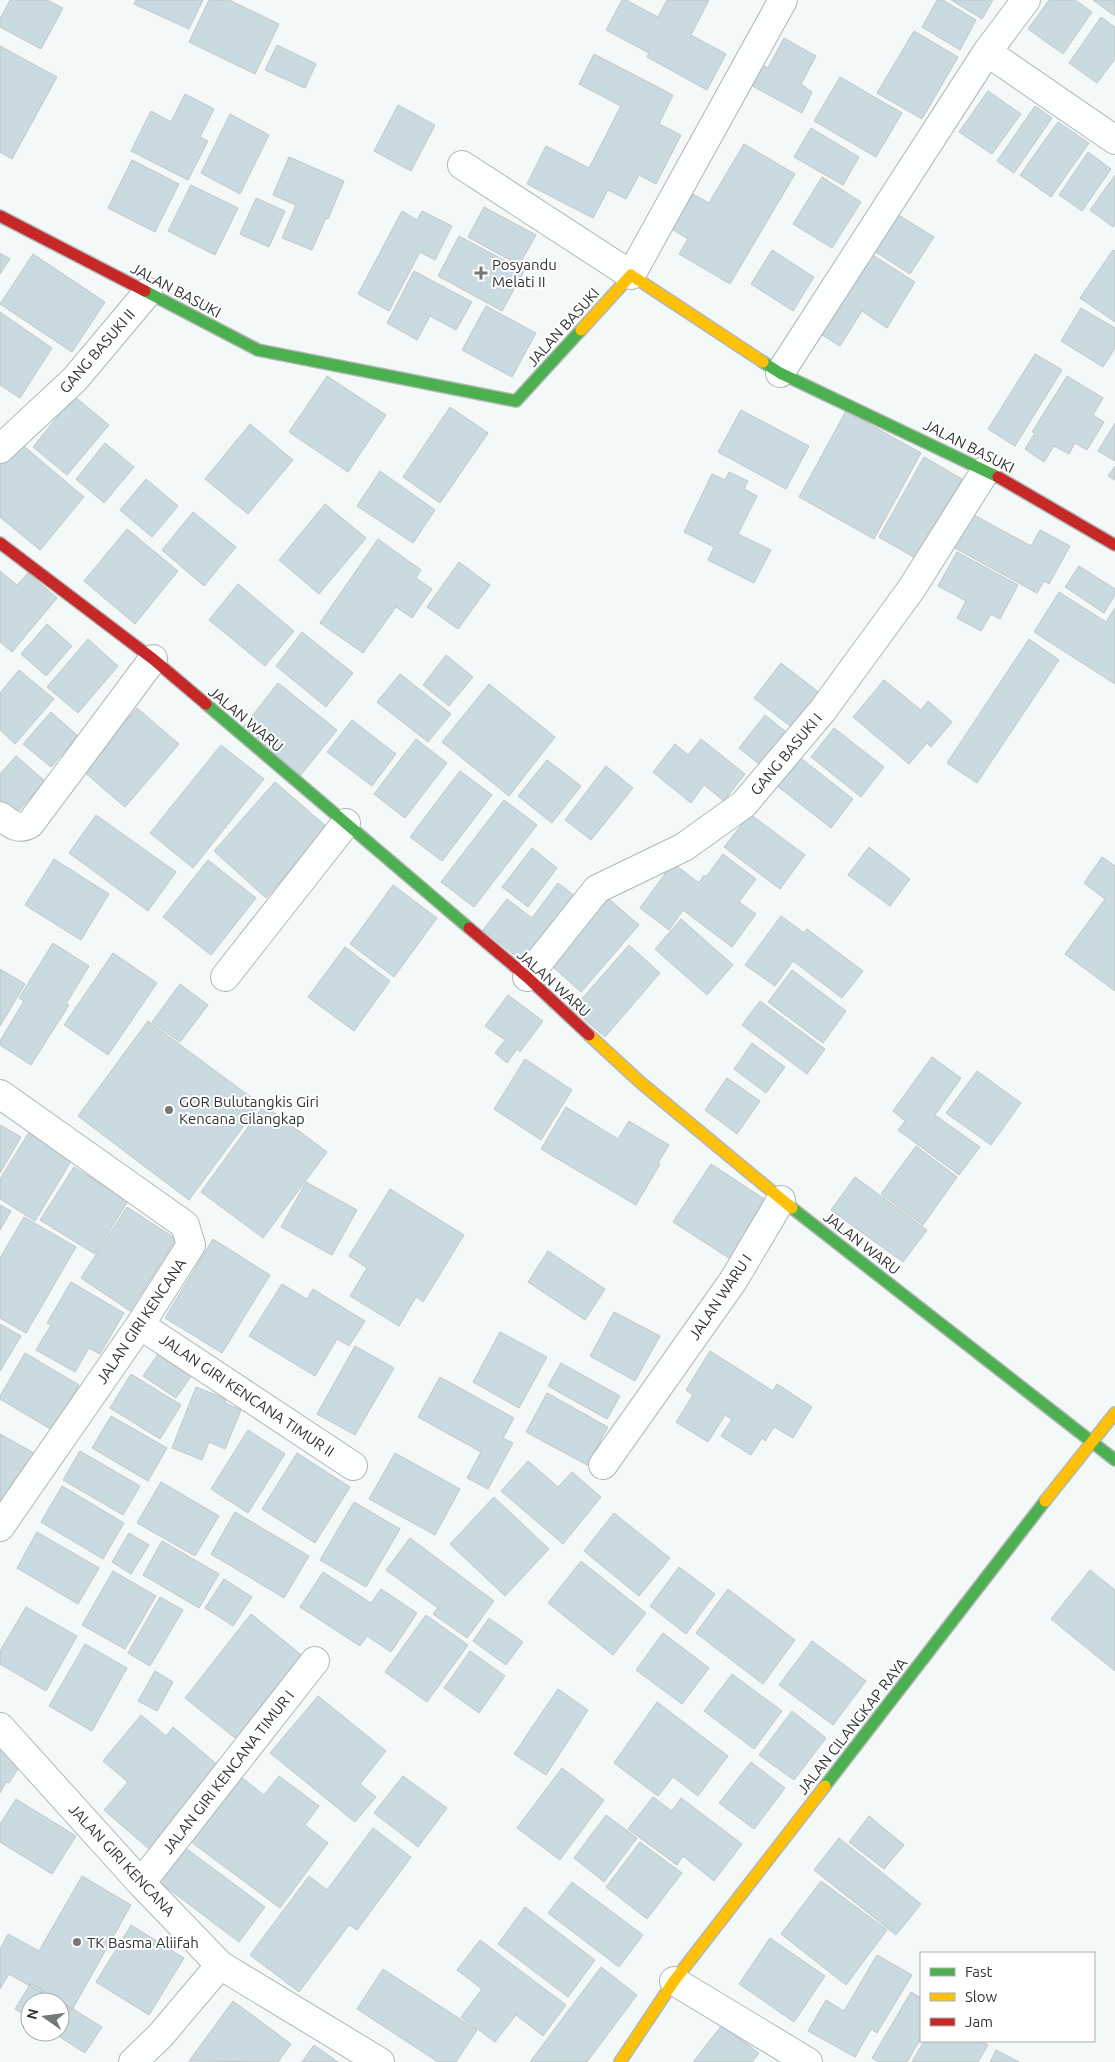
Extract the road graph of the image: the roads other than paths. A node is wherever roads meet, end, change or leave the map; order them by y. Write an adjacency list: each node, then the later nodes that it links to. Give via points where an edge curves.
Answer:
1 (783, 0): 7 (street)
2 (1026, 0): 3 (street)
3 (987, 52): 4 (street); 9 (street)
4 (1115, 140)
5 (462, 165): 7 (street)
6 (0, 216): 8 (street, JALAN BASUKI)
7 (631, 275): 8 (street, JALAN BASUKI, via 516,401 258,350); 9 (street, JALAN BASUKI)
8 (148, 292): 10 (street, GANG BASUKI II, via 75,379)
9 (780, 373): 11 (street, JALAN BASUKI)
10 (0, 449)
11 (986, 470): 13 (street, JALAN BASUKI); 17 (street, GANG BASUKI I, via 912,588 823,710 744,804 684,847 597,889)
12 (0, 543): 14 (street, JALAN WARU)
13 (1115, 545)
14 (153, 659): 15 (street, via 34,820 20,828); 16 (street, JALAN WARU)
15 (0, 816)
16 (346, 823): 17 (street, JALAN WARU); 18 (street)
17 (526, 977): 20 (street, JALAN WARU, via 640,1082)
18 (225, 978)
19 (0, 1094): 21 (street, JALAN GIRI KENCANA, via 185,1225 191,1245)
20 (781, 1200): 23 (street, JALAN WARU); 25 (street, JALAN WARU I, via 732,1281)
21 (140, 1325): 26 (street, JALAN GIRI KENCANA TIMUR II); 27 (street, JALAN GIRI KENCANA)
22 (1115, 1413): 23 (street, JALAN CILANGKAP RAYA)
23 (1091, 1441): 24 (street, JALAN WARU); 32 (street, JALAN CILANGKAP RAYA)
24 (1115, 1460)
25 (603, 1464)
26 (353, 1466)
27 (0, 1527)
28 (315, 1661): 30 (street, JALAN GIRI KENCANA TIMUR I)
29 (0, 1728): 30 (street, JALAN GIRI KENCANA)
30 (141, 1882): 31 (street, JALAN GIRI KENCANA)
31 (220, 1965): 33 (street, via 160,2036); 34 (street, JALAN GIRI KENCANA)
32 (674, 1981): 35 (street, JALAN CILANGKAP RAYA); 36 (street)
33 (133, 2062)
34 (380, 2062)
35 (620, 2062)
36 (808, 2062)

